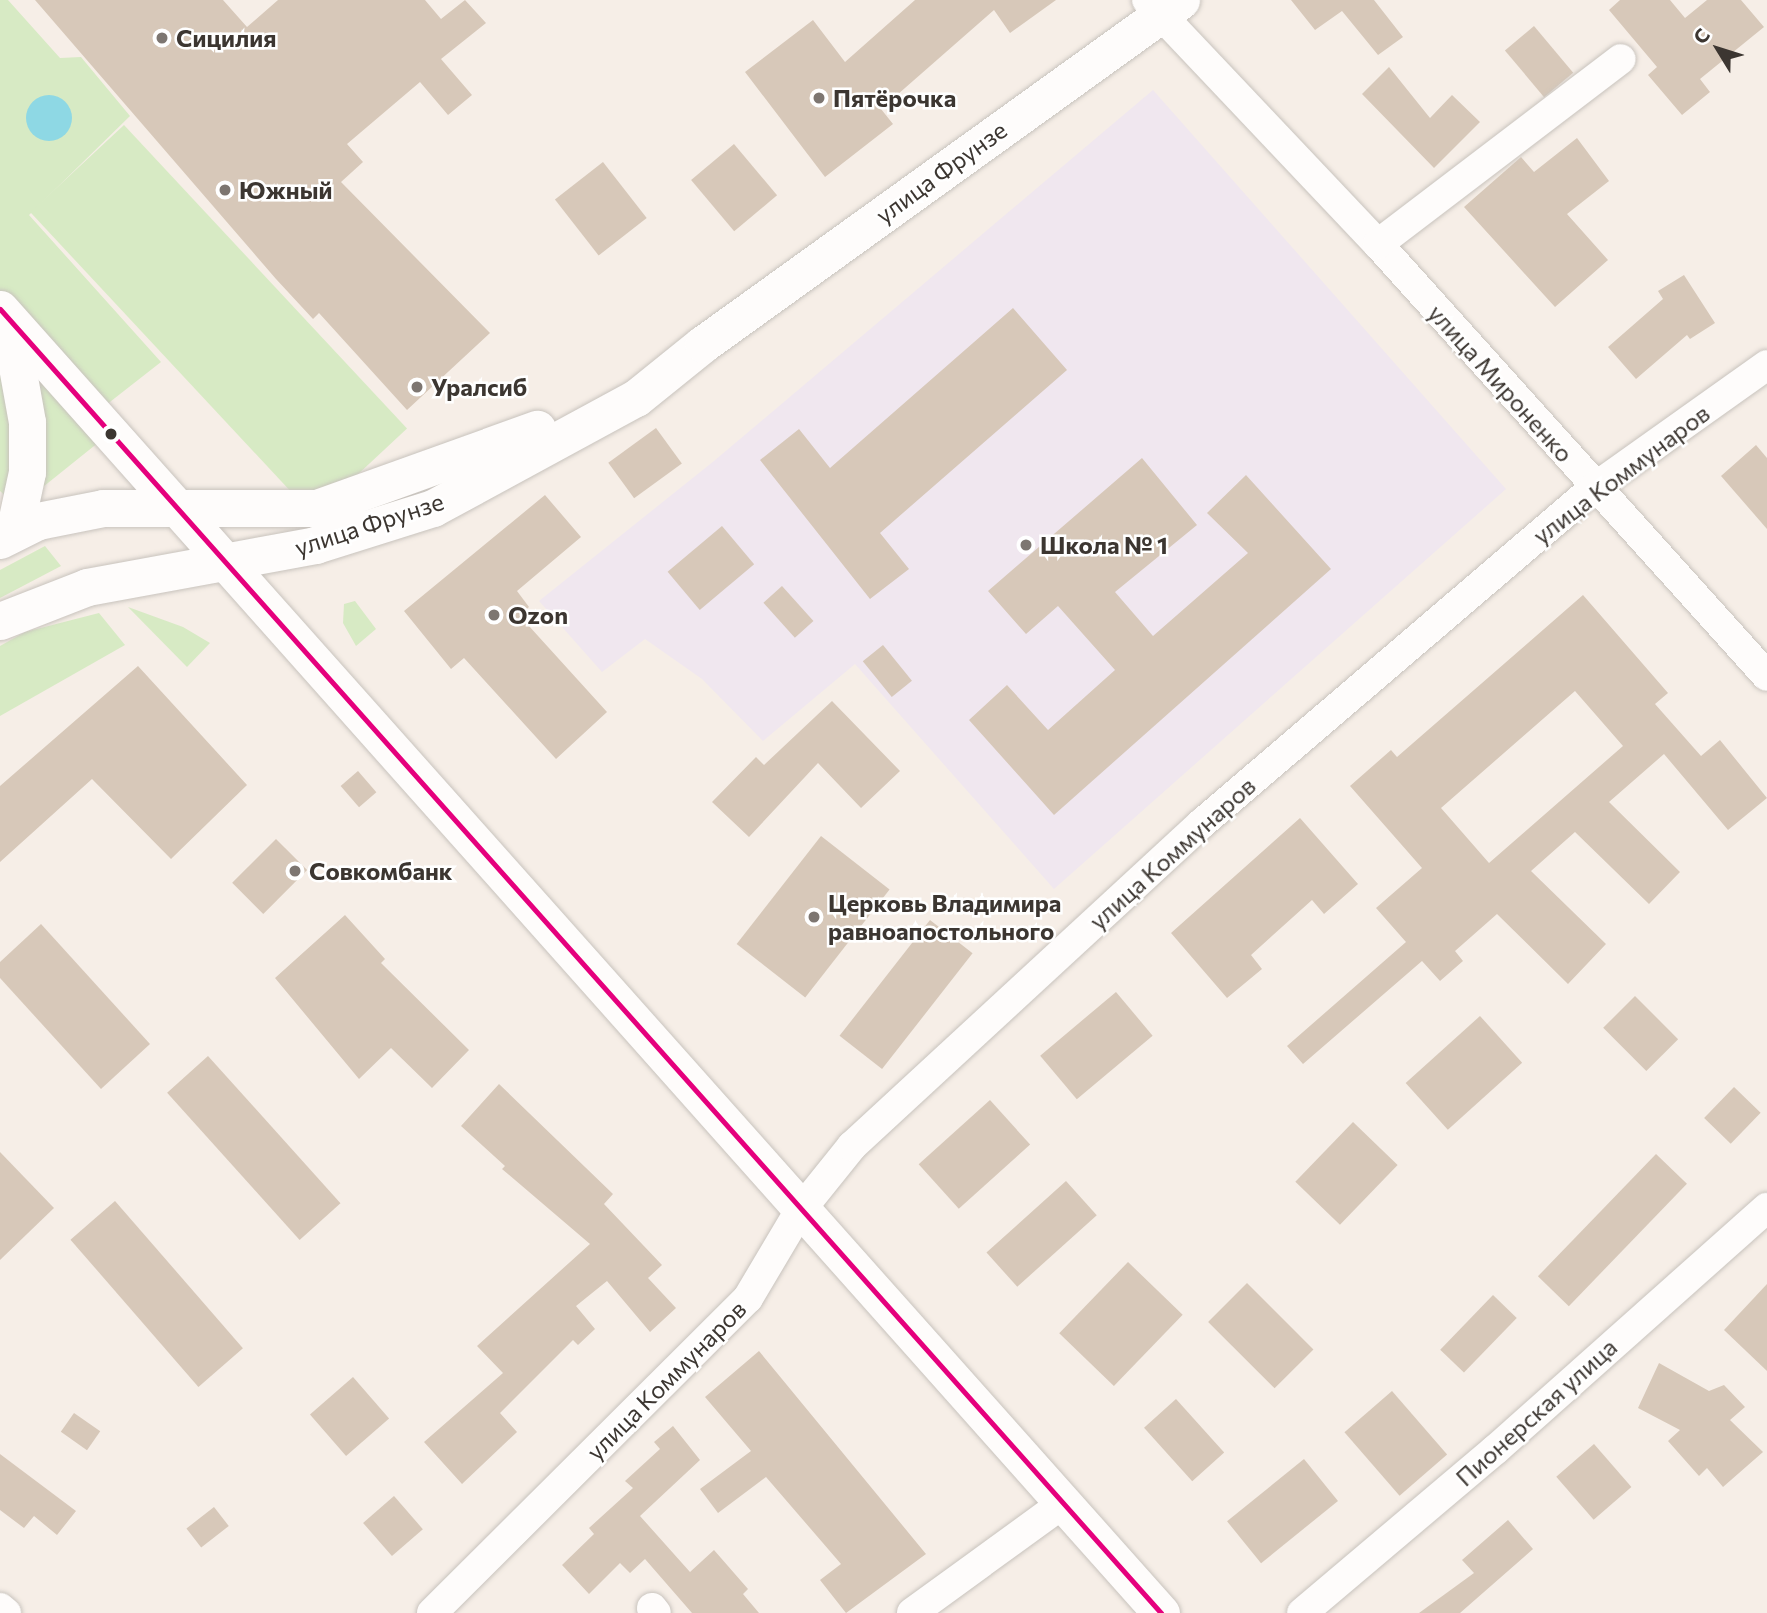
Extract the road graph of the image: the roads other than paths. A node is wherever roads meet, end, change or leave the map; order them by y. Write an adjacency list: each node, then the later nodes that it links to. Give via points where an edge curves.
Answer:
1 (1163, 5): 3 (street, улица Мироненко); 5 (main road, улица Фрунзе)
2 (1621, 60): 3 (street)
3 (1378, 244): 7 (street, улица Мироненко)
4 (4, 313): 8 (main road); 9 (main road, via 27,422 27,472)
5 (703, 344): 8 (main road, улица Фрунзе, via 513,440 317,508); 10 (main road, улица Фрунзе, via 636,398 433,508 341,538)
6 (1767, 365): 7 (street, улица Коммунаров)
7 (1594, 488): 12 (street, улица Мироненко); 14 (street, улица Коммунаров, via 1201,824 852,1146)
8 (183, 511): 9 (main road, улица Фрунзе, via 103,508); 10 (main road)
9 (7, 536)
10 (228, 562): 11 (main road, улица Фрунзе, via 88,587); 14 (main road)
11 (0, 621)
12 (1767, 676)
13 (1767, 1208): 21 (street, Пионерская улица, via 1495,1450)
14 (799, 1212): 15 (main road); 18 (street, улица Коммунаров, via 748,1298)
15 (1062, 1504): 19 (street); 20 (main road)
16 (0, 1608): 17 (street)
17 (6, 1613)
18 (432, 1613)
19 (912, 1613)
20 (1161, 1613)
21 (1302, 1613)

